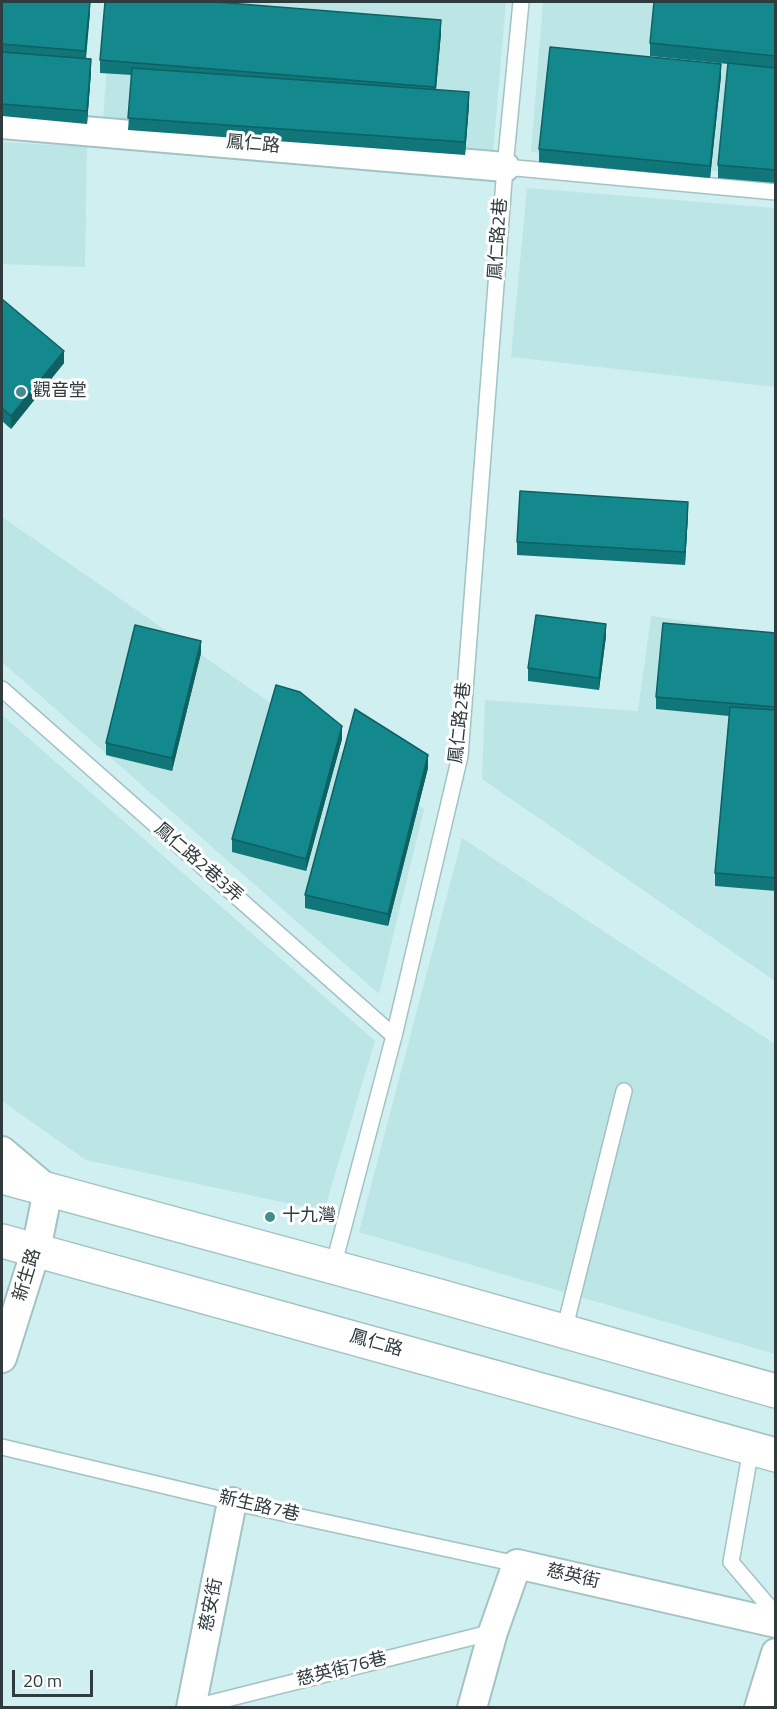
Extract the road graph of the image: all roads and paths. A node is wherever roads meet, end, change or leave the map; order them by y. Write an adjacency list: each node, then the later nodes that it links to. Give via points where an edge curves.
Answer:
1 (521, 2): 3 (lane, 鳳仁路2巷)
2 (2, 124): 3 (street, 鳳仁路)
3 (505, 167): 4 (lane); 6 (lane, 鳳仁路2巷, via 460,756)
4 (776, 192)
5 (2, 690): 6 (lane, 鳳仁路2巷3弄)
6 (394, 1036): 13 (lane, 鳳仁路2巷)
7 (624, 1091): 14 (lane)
8 (2, 1151): 10 (street)
9 (2, 1177): 10 (main road)
10 (48, 1190): 12 (street, 新生路); 13 (main road)
11 (2, 1241): 12 (main road, 鳳仁路)
12 (36, 1250): 15 (street, 新生路); 18 (main road, 鳳仁路)
13 (333, 1267): 14 (main road)
14 (564, 1331): 16 (main road)
15 (2, 1358)
16 (776, 1391)
17 (2, 1447): 19 (lane, 新生路7巷)
18 (763, 1452): 21 (lane, via 731,1562)
19 (232, 1502): 20 (lane, 新生路7巷); 25 (street, 慈安街)
20 (517, 1564): 22 (street, 慈英街); 23 (street)
21 (776, 1615)
22 (776, 1623)
23 (493, 1632): 25 (lane, 慈英街76巷); 26 (street)
24 (776, 1653): 27 (street)
25 (191, 1707)
26 (472, 1707)
27 (759, 1707)

